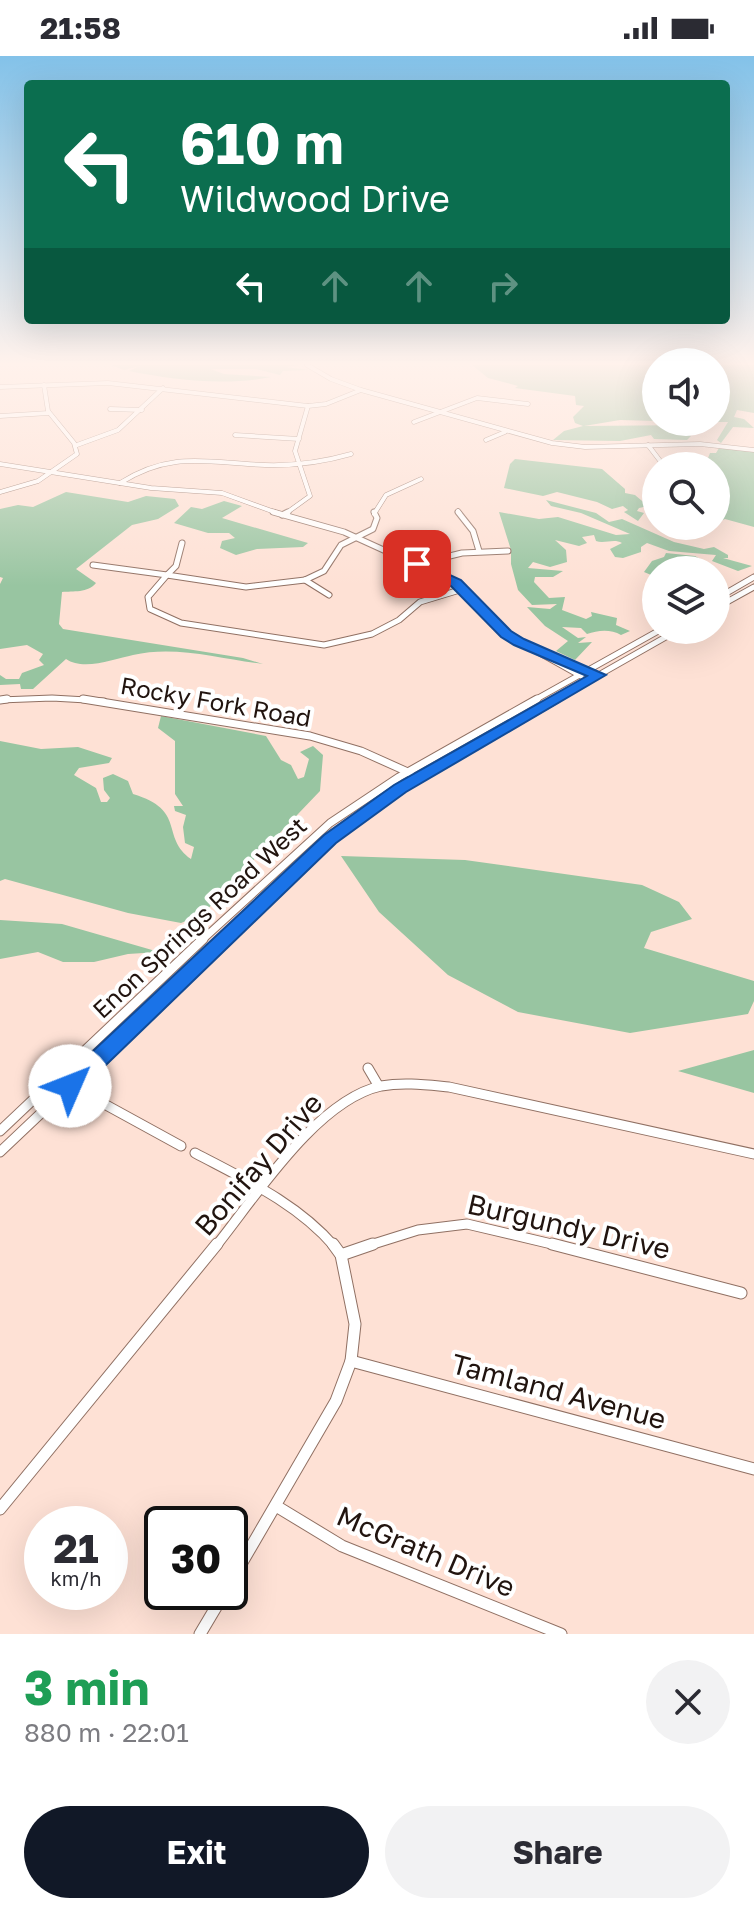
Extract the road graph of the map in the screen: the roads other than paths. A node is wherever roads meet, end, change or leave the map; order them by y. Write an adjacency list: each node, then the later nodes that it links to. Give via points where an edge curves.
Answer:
1 (71, 439): 8 (street)
2 (98, 439): 8 (street)
3 (293, 439): 4 (street)
4 (299, 439): 14 (street)
5 (489, 439): 7 (street)
6 (536, 439): 9 (street, via 570,446)
7 (486, 440)
8 (77, 445): 15 (street, via 77,454)
9 (648, 445): 10 (street); 11 (street)
10 (754, 450)
11 (653, 452)
12 (351, 454): 14 (street)
13 (0, 464): 15 (street)
14 (298, 464): 17 (street, via 165,460); 20 (street, via 310,496)
15 (54, 472): 17 (street); 18 (street)
16 (421, 479): 21 (street, via 395,489 376,505 376,525)
17 (120, 483): 20 (street, via 222,493)
18 (0, 492)
19 (458, 511): 23 (street)
20 (282, 515): 21 (street)
21 (356, 537): 25 (street); 29 (street, via 341,545 324,571)
22 (182, 543): 27 (street, via 176,566)
23 (479, 551): 24 (street); 25 (street)
24 (508, 551)
25 (417, 564): 31 (street)
26 (93, 565): 27 (street)
27 (167, 575): 29 (street, via 246,587); 31 (street, via 148,597 150,609 164,617 324,645 372,634 420,602)
28 (754, 577): 32 (street)
29 (305, 580): 33 (street)
30 (754, 587): 34 (street)
31 (463, 589): 37 (street, via 506,634)
32 (730, 591)
33 (329, 595)
34 (730, 600)
35 (642, 640): 38 (street, Enon Springs Road West)
36 (653, 644): 39 (street, Enon Springs Road West)
37 (546, 655): 38 (street); 40 (street)
38 (589, 671): 39 (street); 40 (street, Enon Springs Road West)
39 (598, 675): 41 (street, Enon Springs Road West)
40 (579, 676): 41 (street); 43 (street, Enon Springs Road West)
41 (589, 681): 44 (street, Enon Springs Road West)
42 (0, 700): 43 (street, Rocky Fork Road, via 83,697 298,733 361,748)
43 (404, 775): 44 (street, Rocky Fork Road); 46 (street, Enon Springs Road West, via 315,835)
44 (418, 778): 48 (street, Enon Springs Road West, via 306,859)
45 (368, 1068): 47 (street)
46 (52, 1081): 48 (street); 51 (street, Enon Springs Road West)
47 (378, 1085): 55 (street, Bonifay Drive, via 449,1087); 56 (street, Bonifay Drive, via 319,1120)
48 (67, 1088): 49 (street); 53 (street, Enon Springs Road West)
49 (80, 1095)
50 (97, 1100): 52 (street)
51 (0, 1131)
52 (181, 1146)
53 (0, 1152)
54 (195, 1153): 56 (street)
55 (754, 1154)
56 (262, 1188): 57 (street, via 306,1219); 62 (street, Bonifay Drive)
57 (341, 1255): 58 (street, Burgundy Drive, via 408,1232 467,1224); 59 (street, via 355,1324)
58 (741, 1293)
59 (351, 1361): 60 (street, Tamland Avenue); 61 (street, via 336,1401)
60 (754, 1469)
61 (276, 1506): 63 (street); 66 (street, McGrath Drive, via 342,1546)
62 (0, 1509)
63 (248, 1553)
64 (214, 1610): 65 (street)
65 (200, 1634)
66 (561, 1634)

